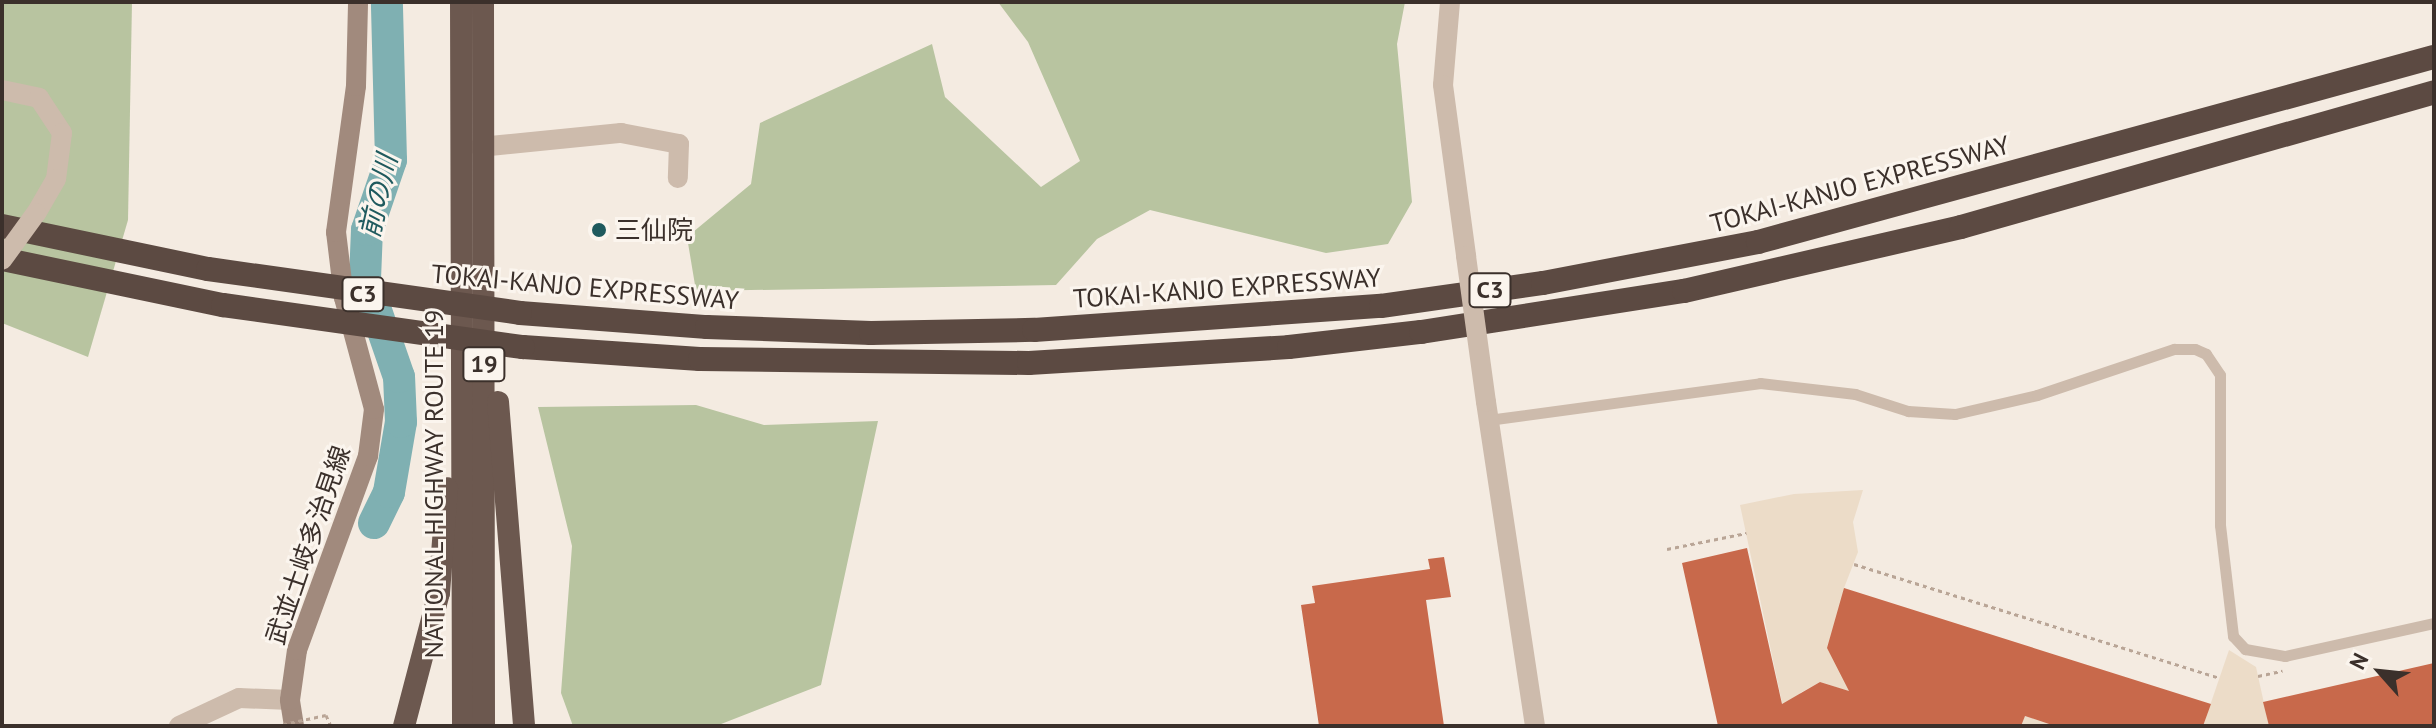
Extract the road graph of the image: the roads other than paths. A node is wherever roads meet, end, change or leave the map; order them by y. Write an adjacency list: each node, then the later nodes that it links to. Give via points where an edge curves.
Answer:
1 (358, 2): 16 (main road, 武並土岐多治見線, via 356,86 336,232 344,298 374,409 368,456 297,650)
2 (461, 2): 10 (highway, NATIONAL HIGHWAY ROUTE 19 / 19)
3 (483, 2): 8 (highway, NATIONAL HIGHWAY ROUTE 19 / 19)
4 (1450, 2): 14 (street, bridge, via 1443,85)
5 (2434, 57): 11 (highway, TOKAI-KANJO EXPRESSWAY / C3, bridge, via 1758,242 1667,262 1381,306 1034,330 871,333 520,313 208,269)
6 (2, 90): 12 (street, bridge, via 39,98 62,133 56,179)
7 (2434, 92): 12 (highway, C3, bridge, via 1961,227 1684,291 1289,347 1029,363 700,359 523,347 223,305)
8 (480, 147): 9 (street, via 621,133 679,144); 13 (highway, NATIONAL HIGHWAY ROUTE 19 / 19)
9 (678, 178)
10 (462, 210): 19 (highway, 19, via 451,245 442,565 421,676); 20 (highway, NATIONAL HIGHWAY ROUTE 19 / 19)
11 (2, 226)
12 (2, 260)
13 (483, 318): 21 (highway, NATIONAL HIGHWAY ROUTE 19 / 19); 22 (highway, 19, via 496,372)
14 (1487, 411): 15 (lane, via 1760,383 1855,394 1908,411 1955,414 2037,395 2174,349 2195,349 2206,354 2220,375 2220,525 2233,636 2245,649 2285,656); 23 (street)
15 (2434, 623)
16 (290, 700): 17 (street, via 239,698); 18 (main road, 武並土岐多治見線)
17 (179, 726)
18 (294, 726)
19 (404, 726)
20 (463, 726)
21 (484, 726)
22 (524, 726)
23 (1535, 726)

